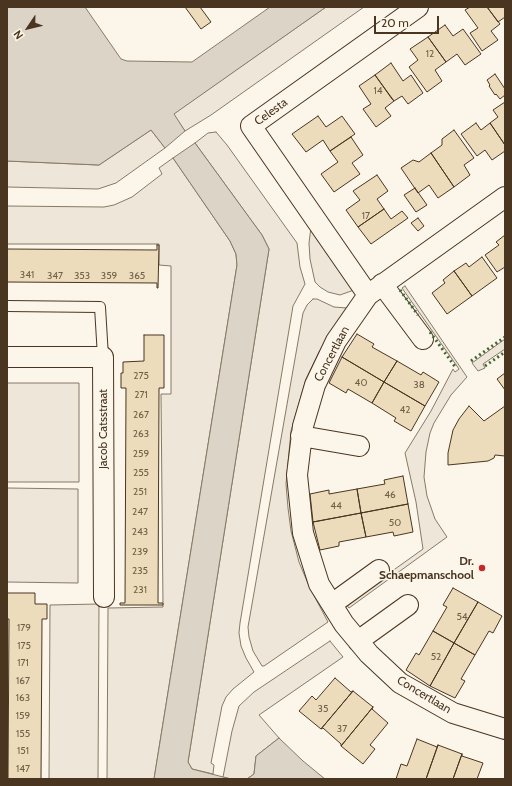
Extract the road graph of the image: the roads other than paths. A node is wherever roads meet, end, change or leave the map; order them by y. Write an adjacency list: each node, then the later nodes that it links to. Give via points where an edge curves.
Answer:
1 (418, 7): 3 (street, Celesta, via 252,126)
2 (505, 197): 3 (street, Concertlaan)
3 (375, 289): 5 (street); 8 (street, Concertlaan, via 336,342 315,385 302,426)
4 (7, 306): 7 (lane, via 100,307)
5 (423, 339)
6 (7, 357): 7 (street)
7 (103, 357): 11 (street, Jacob Catsstraat)
8 (302, 436): 9 (street); 12 (street, Concertlaan, via 297,476 303,533 319,584)
9 (359, 446)
10 (379, 570): 12 (street)
11 (104, 597)
12 (332, 604): 14 (street, Concertlaan)
13 (408, 604): 14 (street)
14 (358, 640): 15 (street, Concertlaan, via 400,683 453,713)
15 (504, 726)

